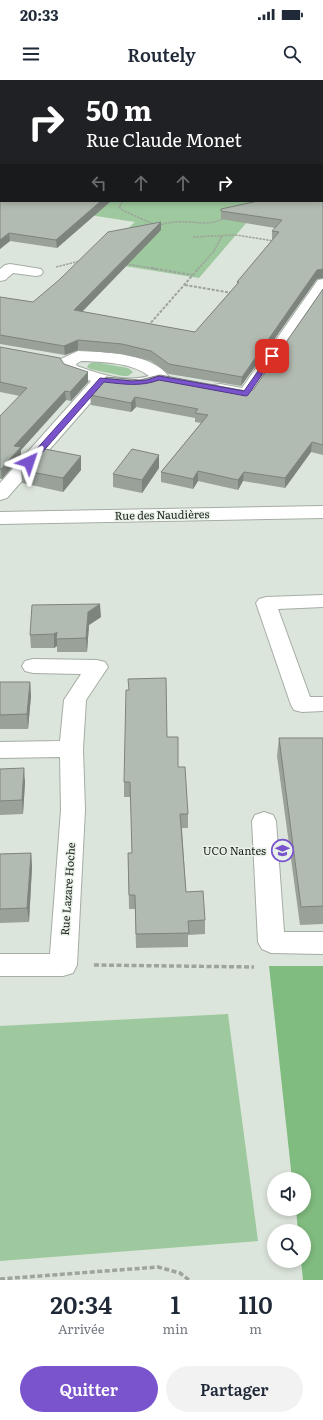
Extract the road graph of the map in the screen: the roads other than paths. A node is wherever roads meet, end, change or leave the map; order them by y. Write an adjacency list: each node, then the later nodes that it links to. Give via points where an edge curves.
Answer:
1 (36, 272): 2 (street, via 10,268)
2 (0, 277)
3 (323, 283): 5 (street, via 246,394)
4 (102, 379): 4 (street, via 70,369 60,360 78,356 102,357 141,365 154,370 167,380 132,383); 6 (street)
5 (206, 387)
6 (0, 494)
7 (323, 512): 8 (street, Rue des Naudières)
8 (0, 518)
9 (323, 601): 11 (street, via 266,603 302,705)
10 (34, 666): 12 (street, Rue Lazare Hoche, via 97,667 75,700)
11 (323, 704)
12 (72, 749): 13 (street); 16 (street, Rue Lazare Hoche, via 73,810 63,965)
13 (0, 750)
14 (264, 822): 15 (street, via 271,942)
15 (323, 943)
16 (0, 965)

